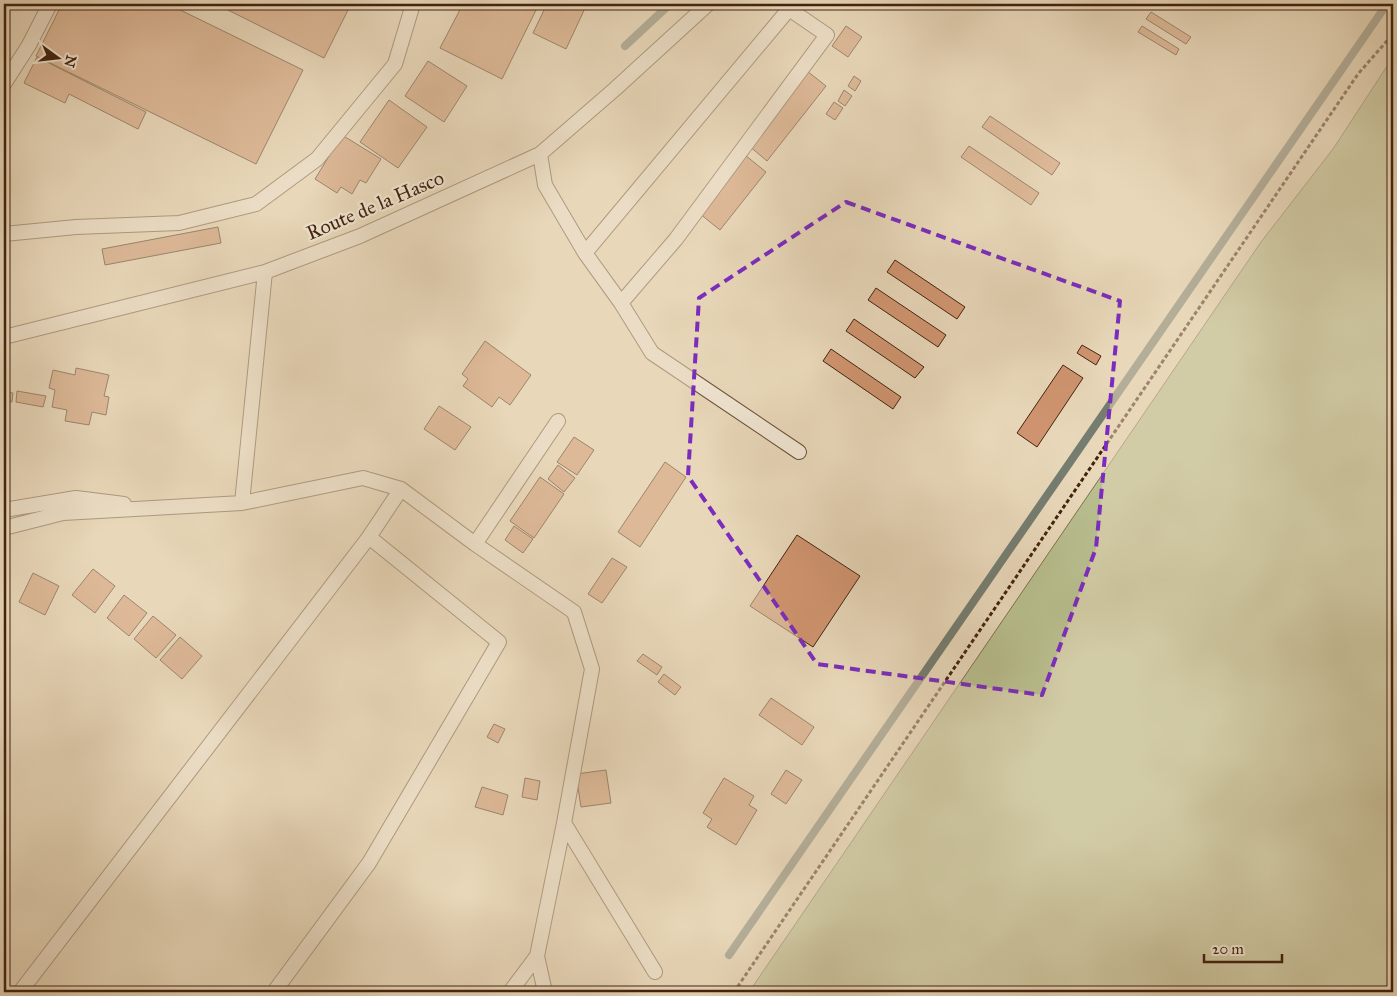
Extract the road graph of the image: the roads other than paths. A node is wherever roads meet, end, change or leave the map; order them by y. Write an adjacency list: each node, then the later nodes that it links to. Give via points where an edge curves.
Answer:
1 (50, 4): 4 (lane)
2 (413, 4): 6 (lane, via 395,64 317,159 256,204 179,223)
3 (708, 4): 5 (lane, Route de la Hasco)
4 (4, 84)
5 (540, 154): 7 (lane, via 545,186); 8 (lane, Route de la Hasco, via 360,236)
6 (4, 234)
7 (585, 253): 9 (lane); 9 (lane, via 789,9 827,35 676,239)
8 (265, 272): 10 (lane, Route de la Hasco); 14 (lane)
9 (621, 303): 12 (lane, via 652,353)
10 (4, 337)
11 (558, 421): 19 (lane)
12 (799, 452)
13 (401, 489): 14 (lane, via 363,478); 18 (lane); 19 (lane)
14 (242, 503): 15 (lane)
15 (165, 509): 16 (lane, via 76,498); 17 (lane, via 63,514)
16 (4, 510)
17 (4, 528)
18 (369, 537): 23 (lane); 24 (lane, via 500,642 369,863)
19 (475, 544): 20 (lane, via 574,612 592,669)
20 (564, 824): 21 (lane); 22 (lane)
21 (537, 956): 25 (lane); 26 (lane)
22 (655, 972)
23 (20, 992)
24 (274, 992)
25 (510, 992)
26 (545, 992)

